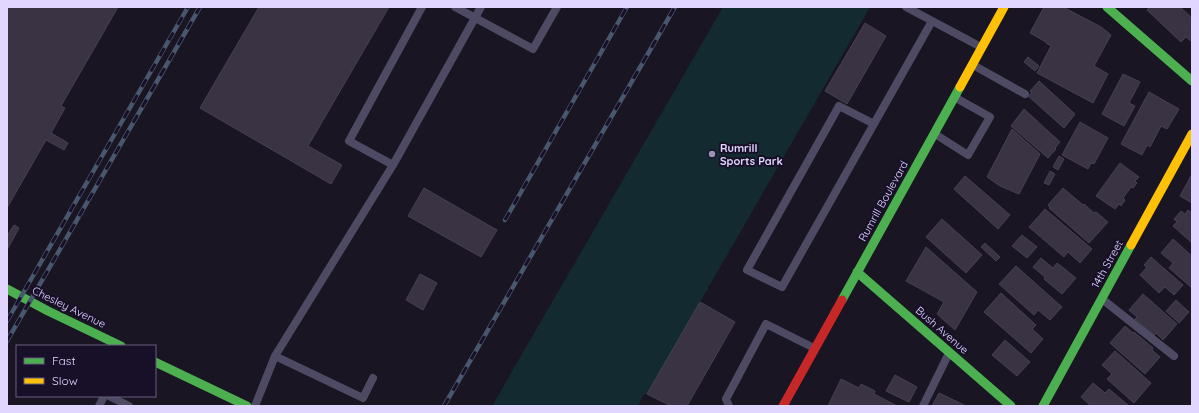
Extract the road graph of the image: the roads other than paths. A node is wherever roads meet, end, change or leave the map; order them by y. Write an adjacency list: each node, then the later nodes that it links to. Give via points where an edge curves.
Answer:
1 (422, 7): 18 (lane, via 349,141)
2 (455, 7): 8 (lane)
3 (482, 7): 8 (lane)
4 (557, 7): 8 (lane, via 533,50)
5 (906, 7): 9 (lane)
6 (1004, 7): 10 (street, Rumrill Boulevard)
7 (1107, 7): 12 (street)
8 (475, 19): 18 (lane)
9 (932, 21): 10 (lane); 15 (lane)
10 (982, 48): 11 (street, Rumrill Boulevard)
11 (972, 64): 13 (lane); 14 (street, Rumrill Boulevard)
12 (1192, 81)
13 (1025, 94)
14 (954, 97): 16 (street, Rumrill Boulevard); 16 (lane, via 990,117 978,139 968,155)
15 (874, 124): 15 (lane, via 782,287 747,270 839,106)
16 (934, 133): 19 (street, Rumrill Boulevard)
17 (1192, 134): 21 (street, 14th Street)
18 (393, 165): 25 (lane)
19 (857, 272): 23 (street, Rumrill Boulevard); 24 (street, Bush Avenue)
20 (7, 289): 22 (street, Chesley Avenue)
21 (1102, 299): 26 (lane); 39 (street, 14th Street)
22 (119, 345)
23 (815, 348): 35 (lane, via 766,324 726,399); 36 (street, Rumrill Boulevard)
24 (949, 352): 37 (lane); 38 (street, Bush Avenue)
25 (275, 356): 28 (lane, via 363,398); 34 (lane)
26 (1174, 356)
27 (156, 362): 33 (street)
28 (373, 378)
29 (104, 397): 31 (lane)
30 (111, 397): 32 (lane)
31 (99, 406)
32 (129, 406)
33 (247, 406)
34 (255, 406)
35 (728, 406)
36 (783, 406)
37 (923, 406)
38 (1011, 406)
39 (1043, 406)

